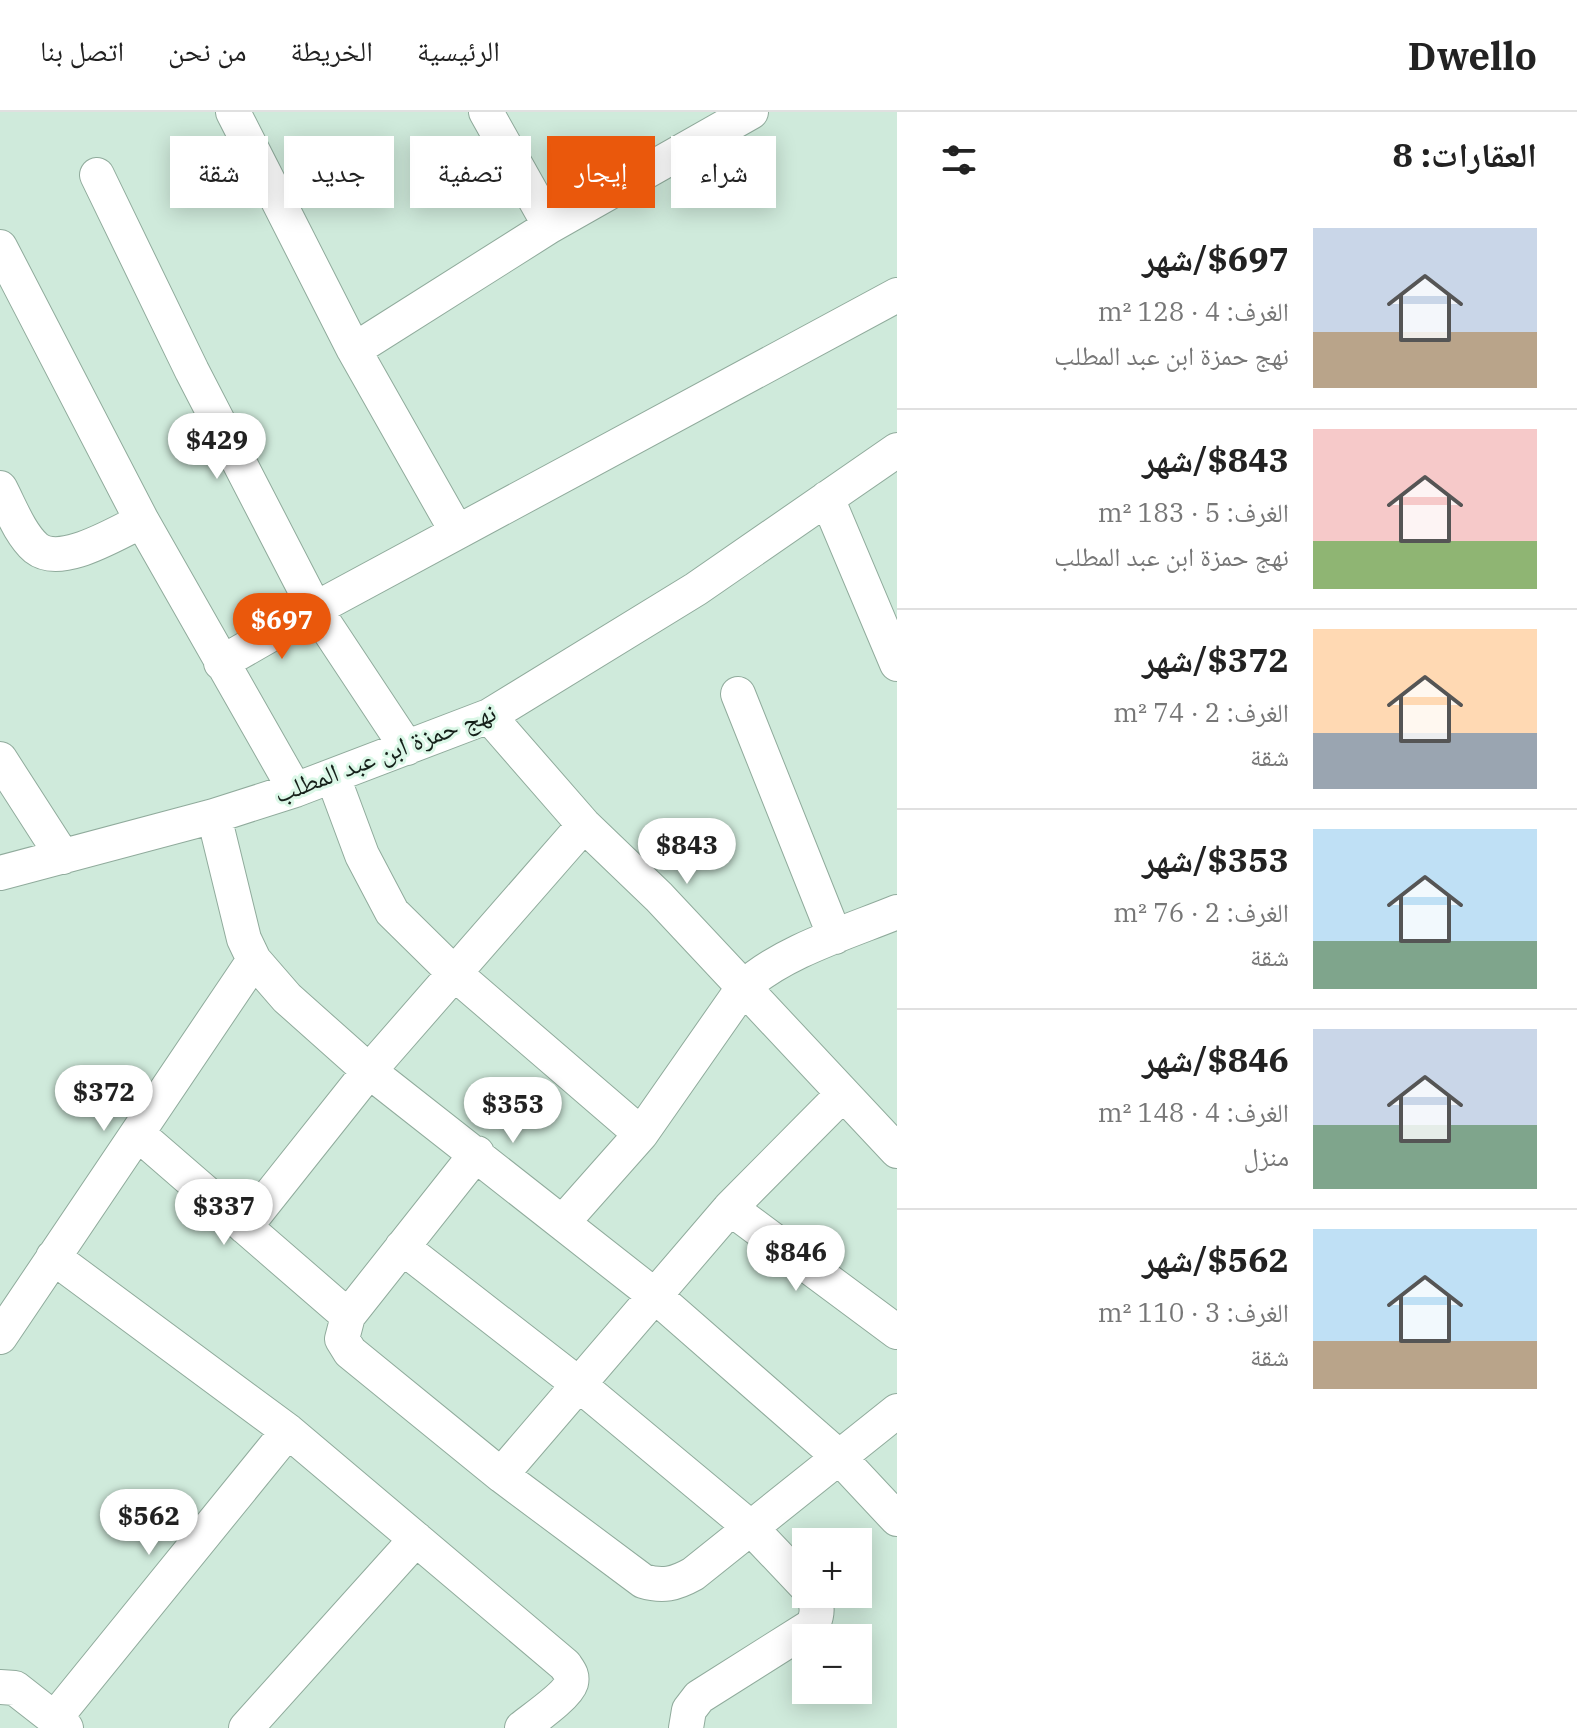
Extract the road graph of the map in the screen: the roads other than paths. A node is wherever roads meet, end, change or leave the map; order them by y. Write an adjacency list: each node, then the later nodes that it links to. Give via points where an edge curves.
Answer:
1 (233, 112): 8 (street)
2 (486, 112): 5 (street)
3 (751, 112): 5 (street)
4 (97, 175): 14 (street)
5 (550, 226): 8 (street)
6 (0, 247): 12 (street)
7 (897, 295): 13 (street)
8 (354, 350): 13 (street)
9 (897, 450): 11 (street, نهج حمزة ابن عبد المطلب)
10 (0, 488): 12 (street, via 23,531 49,554 68,554)
11 (827, 498): 16 (street); 18 (street, نهج حمزة ابن عبد المطلب, via 696,589)
12 (142, 521): 15 (street)
13 (457, 532): 14 (street)
14 (315, 609): 15 (street); 19 (street)
15 (221, 663): 22 (street)
16 (897, 664)
17 (738, 694): 28 (street)
18 (489, 716): 19 (street, نهج حمزة ابن عبد المطلب); 24 (street)
19 (407, 748): 21 (street, نهج حمزة ابن عبد المطلب)
20 (0, 759): 25 (street)
21 (333, 777): 22 (street, نهج حمزة ابن عبد المطلب); 30 (street, via 385,901)
22 (295, 790): 23 (street, نهج حمزة ابن عبد المطلب)
23 (214, 816): 25 (street, نهج حمزة ابن عبد المطلب); 29 (street, via 238,920)
24 (584, 825): 30 (street); 31 (street)
25 (63, 857): 26 (street, نهج حمزة ابن عبد المطلب)
26 (0, 873)
27 (897, 912): 28 (street)
28 (835, 937): 31 (street, via 757,974)
29 (254, 960): 32 (street, via 287,998); 34 (street)
30 (454, 973): 32 (street); 35 (street)
31 (743, 988): 33 (street); 35 (street)
32 (369, 1071): 37 (street); 40 (street)
33 (843, 1094): 36 (street); 38 (street)
34 (138, 1134): 40 (street); 42 (street)
35 (641, 1134): 39 (street)
36 (897, 1151)
37 (477, 1153): 39 (street); 41 (street)
38 (730, 1208): 43 (street); 45 (street)
39 (563, 1222): 43 (street)
40 (245, 1227): 44 (street)
41 (402, 1247): 44 (street); 47 (street)
42 (53, 1257): 46 (street); 49 (street)
43 (654, 1295): 47 (street); 50 (street)
44 (348, 1316): 51 (street, via 342,1339 350,1352)
45 (897, 1332)
46 (0, 1337)
47 (577, 1383): 51 (street); 53 (street)
48 (897, 1411): 50 (street)
49 (288, 1431): 54 (street); 58 (street)
50 (838, 1456): 52 (street); 53 (street)
51 (501, 1475): 53 (street, via 654,1584 677,1583 693,1574)
52 (897, 1519)
53 (750, 1527): 55 (street)
54 (416, 1539): 59 (street); 60 (street, via 571,1674 567,1691)
55 (792, 1571)
56 (817, 1608): 61 (street, via 813,1625 699,1697 689,1710)
57 (0, 1687): 58 (street, via 15,1688)
58 (61, 1723)
59 (246, 1728)
60 (522, 1728)
61 (686, 1728)

